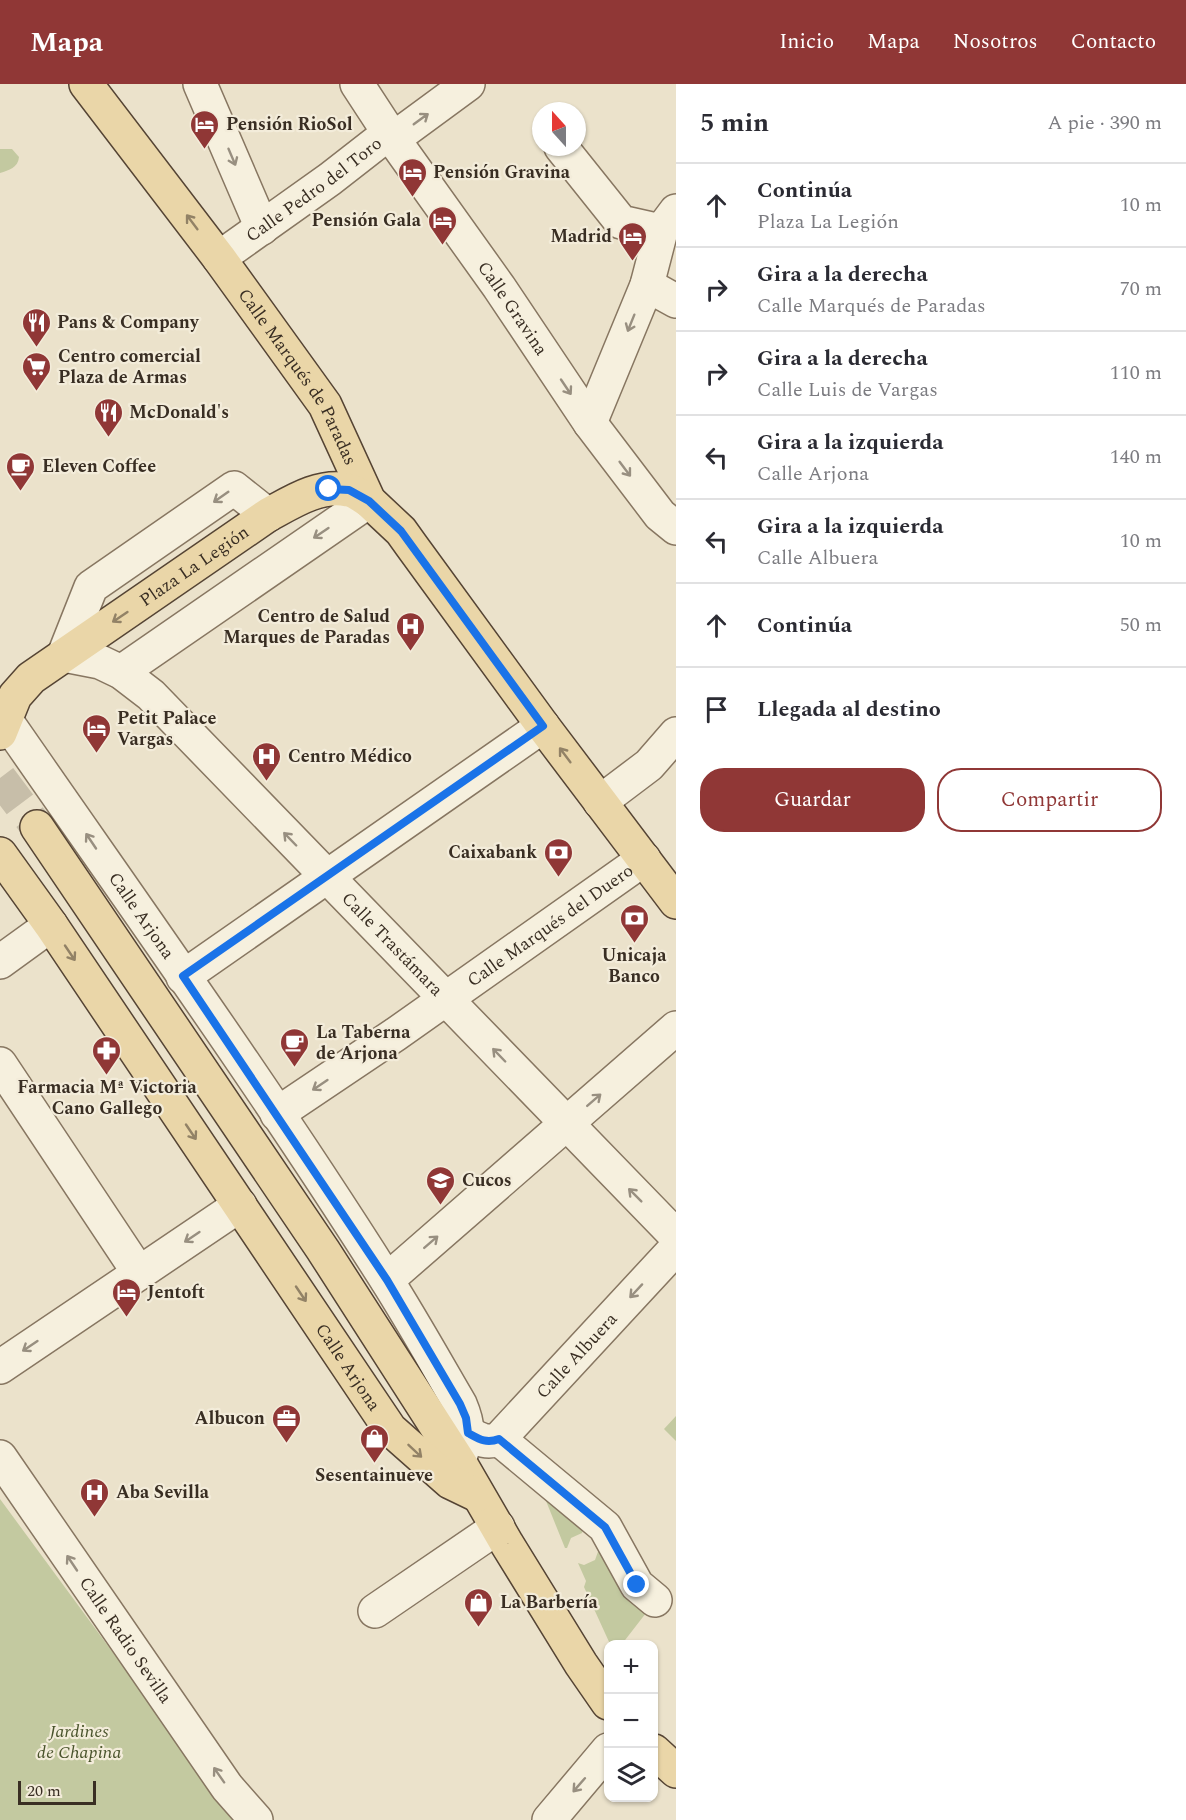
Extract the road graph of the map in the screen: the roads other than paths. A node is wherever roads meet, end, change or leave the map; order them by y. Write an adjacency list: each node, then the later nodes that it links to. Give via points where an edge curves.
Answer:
1 (86, 84): 9 (main road, Calle Marqués de Paradas, one-way to 1)
2 (200, 84): 8 (street, one-way to 8)
3 (357, 84): 5 (street, Calle Gravina)
4 (468, 84): 5 (street, Calle Pedro del Toro, one-way to 4, via 404,131)
5 (388, 133): 8 (street, Calle Pedro del Toro); 12 (street, Calle Gravina, one-way to 12, via 499,287)
6 (568, 156): 7 (street, via 621,222)
7 (668, 221): 10 (street)
8 (262, 228): 9 (street, Calle Pedro del Toro)
9 (219, 258): 13 (main road, Calle Marqués de Paradas, via 325,405)
10 (646, 285): 11 (street); 12 (street, one-way to 12)
11 (676, 301)
12 (590, 423): 14 (street, Calle Gravina, one-way to 14, via 660,515)
13 (369, 501): 15 (main road, Plaza La Legión, one-way to 15, via 349,490 329,489 301,496); 16 (street, one-way to 16); 19 (main road, Calle Marqués de Paradas, via 401,531)
14 (676, 528)
15 (64, 655): 16 (street, Calle Trastámara, via 100,662); 17 (main road, Plaza La Legión)
16 (121, 672): 26 (street, Calle Trastámara, one-way to 16, via 151,695)
17 (16, 681): 18 (main road, Plaza La Legión, via 15,696)
18 (2, 721): 30 (street, Calle Arjona, one-way to 18)
19 (543, 726): 22 (main road, Calle Marqués de Paradas, one-way to 19); 26 (street)
20 (676, 735): 21 (street)
21 (663, 770): 22 (street)
22 (600, 802): 25 (main road, Calle Marqués de Paradas)
23 (37, 827): 42 (main road, Calle Arjona, via 323,1250)
24 (0, 855): 28 (main road, Calle Arjona)
25 (644, 859): 27 (main road, Calle Marqués de Paradas); 31 (street, Calle Marqués del Duero)
26 (327, 877): 30 (street); 31 (street, Calle Trastámara)
27 (676, 902)
28 (51, 925): 29 (street); 36 (main road, Calle Arjona, one-way to 36)
29 (0, 962)
30 (183, 976): 34 (street, Calle Arjona)
31 (445, 1000): 34 (street, Calle Marqués del Duero, one-way to 34); 35 (street, Calle Trastámara, one-way to 31)
32 (676, 1028): 35 (street, one-way to 32)
33 (0, 1064): 39 (street)
34 (277, 1114): 40 (street, Calle Arjona)
35 (566, 1125): 37 (street, Calle Trastámara, one-way to 35); 40 (street, one-way to 35)
36 (240, 1204): 39 (street, one-way to 39); 44 (main road, Calle Arjona, one-way to 44, via 390,1429 450,1482)
37 (676, 1236)
38 (676, 1248): 42 (street, Calle Albuera, one-way to 42)
39 (139, 1273): 41 (street, one-way to 41)
40 (387, 1280): 42 (street, Calle Arjona, via 460,1404)
41 (0, 1367)
42 (475, 1444): 44 (main road, Calle Arjona); 46 (street, via 605,1527 637,1585)
43 (0, 1457): 52 (street, Calle Radio Sevilla, one-way to 43, via 227,1787)
44 (479, 1496): 45 (main road, Calle Arjona)
45 (498, 1527): 47 (street); 48 (main road, Calle Arjona)
46 (655, 1600)
47 (375, 1611)
48 (604, 1695)
49 (658, 1754): 51 (main road)
50 (604, 1756): 53 (street, one-way to 53)
51 (676, 1771)
52 (256, 1820)
53 (549, 1820)

